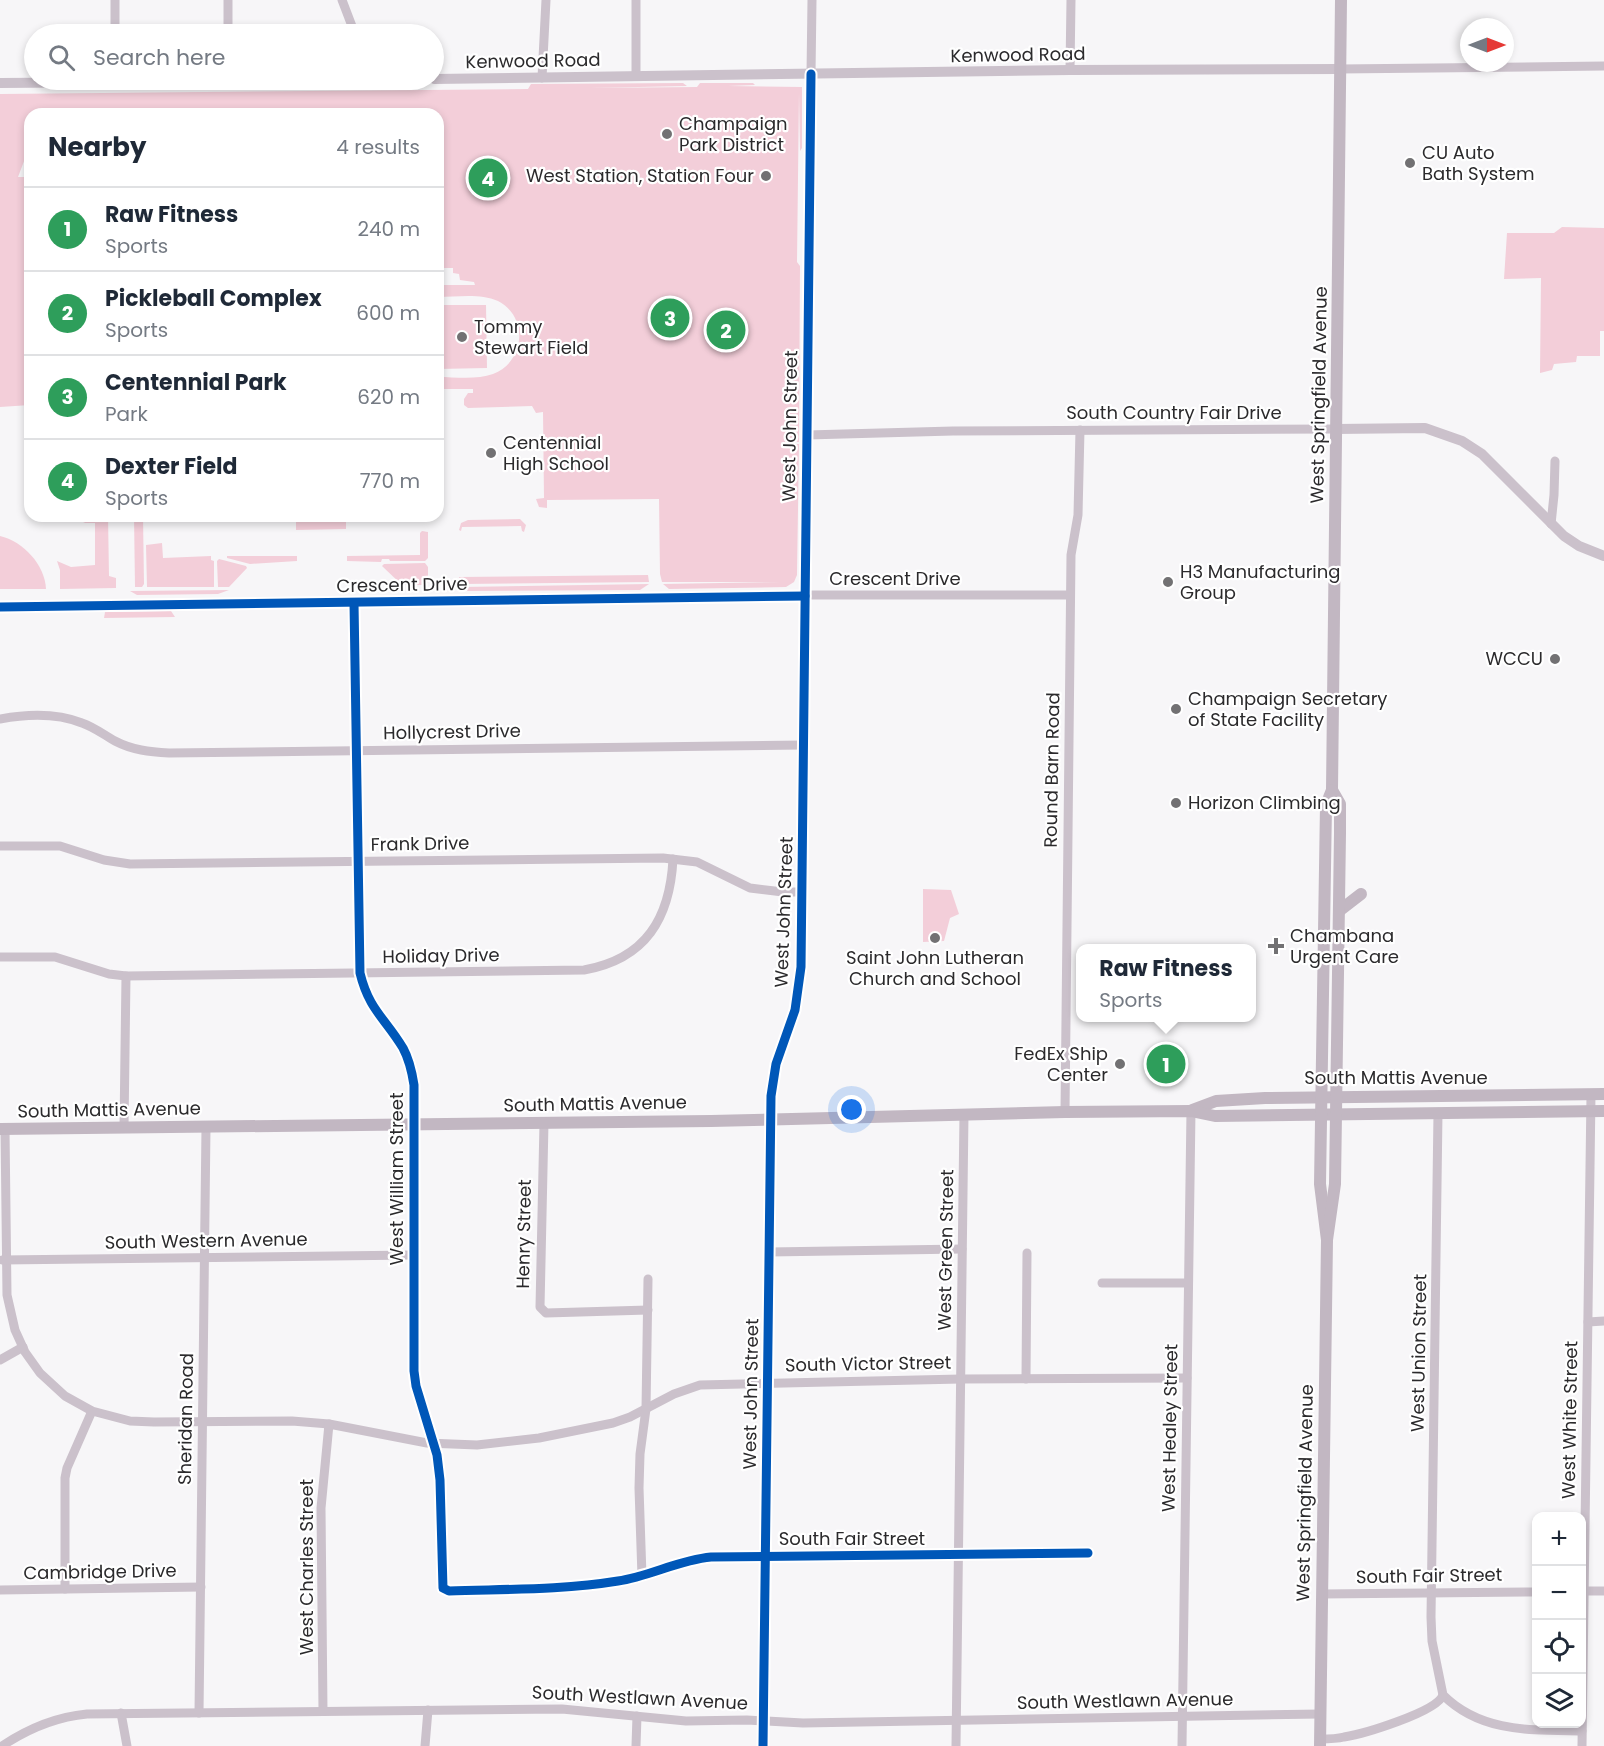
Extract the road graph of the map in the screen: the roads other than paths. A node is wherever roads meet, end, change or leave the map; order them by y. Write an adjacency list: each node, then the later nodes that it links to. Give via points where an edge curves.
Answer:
1 (115, 0): 9 (street)
2 (228, 0): 10 (street)
3 (342, 0): 11 (street)
4 (546, 0): 17 (street)
5 (636, 0): 16 (street)
6 (812, 0): 15 (street, West John Street)
7 (1071, 0): 14 (street)
8 (1341, 0): 13 (main road, West Springfield Avenue)
9 (115, 24)
10 (228, 24)
11 (351, 24)
12 (1604, 66): 13 (street, Kenwood Road)
13 (1340, 69): 14 (street, Kenwood Road); 21 (main road, West Springfield Avenue)
14 (1070, 70): 15 (street, Kenwood Road)
15 (811, 74): 16 (street, Kenwood Road); 23 (street, West John Street)
16 (636, 76): 17 (street, Kenwood Road)
17 (542, 78): 18 (street, Kenwood Road)
18 (444, 79)
19 (0, 83): 20 (street)
20 (24, 83)
21 (1336, 429): 22 (street, South Country Fair Drive); 25 (street, South Country Fair Drive, via 1425,428 1462,441 1490,461); 34 (main road, West Springfield Avenue)
22 (1080, 430): 23 (street, South Country Fair Drive); 27 (street, Round Barn Road, via 1078,515)
23 (807, 435): 28 (street, West John Street)
24 (1555, 461): 25 (street)
25 (1551, 524): 26 (street, South Country Fair Drive, via 1579,546)
26 (1604, 556)
27 (1070, 595): 28 (street, Crescent Drive); 50 (street, Round Barn Road)
28 (805, 596): 29 (street, Crescent Drive); 32 (street, West John Street)
29 (354, 603): 30 (street, Crescent Drive); 33 (street, West William Street)
30 (0, 607)
31 (0, 719): 33 (street, Hollycrest Drive, via 69,719 126,746 149,752)
32 (803, 745): 33 (street, Hollycrest Drive); 38 (street, West John Street)
33 (356, 750): 37 (street, West William Street)
34 (1332, 790): 40 (main road, West Springfield Avenue, via 1340,804); 46 (main road, West Springfield Avenue, via 1326,805)
35 (0, 846): 37 (street, Frank Drive, via 60,846 130,864)
36 (673, 858): 37 (street, Frank Drive); 38 (street, Frank Drive, via 697,862 750,888); 42 (street, Holiday Drive, via 669,894 660,918 645,939 614,962 566,971)
37 (357, 862): 42 (street, West William Street)
38 (802, 892): 56 (street, West John Street, via 799,990 775,1072)
39 (1361, 894): 40 (main road)
40 (1339, 911): 47 (main road, West Springfield Avenue)
41 (0, 957): 43 (street, Holiday Drive, via 55,957)
42 (360, 974): 43 (street, Holiday Drive); 58 (street, West William Street, via 368,1000 408,1058 414,1084)
43 (126, 976): 60 (street)
44 (1591, 1095): 45 (main road, South Mattis Avenue); 47 (main road, South Mattis Avenue); 51 (street, West White Street)
45 (1604, 1095)
46 (1320, 1097): 47 (main road, South Mattis Avenue); 48 (main road, South Mattis Avenue, via 1216,1101); 54 (main road, West Springfield Avenue)
47 (1336, 1097): 55 (main road, West Springfield Avenue)
48 (1191, 1111): 50 (main road, South Mattis Avenue); 54 (main road, South Mattis Avenue, via 1215,1116); 70 (street, West Healey Street)
49 (1604, 1111): 51 (main road, South Mattis Avenue)
50 (1065, 1112): 53 (main road, South Mattis Avenue)
51 (1591, 1112): 52 (main road, South Mattis Avenue); 74 (street, West White Street)
52 (1438, 1113): 55 (main road, South Mattis Avenue); 98 (street, West Union Street)
53 (964, 1114): 56 (main road, South Mattis Avenue); 63 (street, West Green Street)
54 (1320, 1115): 55 (main road, South Mattis Avenue); 62 (main road, West Springfield Avenue, via 1320,1184)
55 (1336, 1115): 62 (main road, West Springfield Avenue, via 1335,1184)
56 (771, 1119): 57 (main road, South Mattis Avenue); 64 (street, West John Street)
57 (544, 1123): 58 (main road, South Mattis Avenue); 72 (street, Henry Street, via 540,1307 546,1313)
58 (414, 1124): 59 (main road, South Mattis Avenue); 66 (street, West William Street)
59 (206, 1127): 60 (main road, South Mattis Avenue); 67 (street, Sheridan Road)
60 (124, 1128): 61 (main road, South Mattis Avenue)
61 (2, 1129): 68 (street, South Victor Street)
62 (1327, 1240): 99 (main road, West Springfield Avenue)
63 (962, 1249): 64 (street); 78 (street, West Green Street)
64 (769, 1252): 80 (street, West John Street)
65 (1027, 1253): 79 (street)
66 (413, 1255): 67 (street, South Western Avenue); 85 (street, West William Street, via 414,1371)
67 (204, 1258): 68 (street, South Western Avenue); 83 (street, Sheridan Road)
68 (3, 1260): 75 (street, South Victor Street, via 9,1310)
69 (648, 1279): 72 (street)
70 (1188, 1282): 71 (street); 77 (street, West Healey Street)
71 (1102, 1283)
72 (648, 1310): 81 (street)
73 (1604, 1321): 74 (street)
74 (1588, 1322): 89 (street, West White Street)
75 (23, 1347): 76 (street); 82 (street, South Victor Street, via 48,1382)
76 (0, 1360)
77 (1187, 1378): 79 (street, South Victor Street); 108 (street, West Healey Street)
78 (961, 1379): 79 (street, South Victor Street); 80 (street, South Victor Street); 87 (street, West Green Street)
79 (1026, 1379)
80 (768, 1383): 81 (street, South Victor Street, via 700,1385); 88 (street, West John Street)
81 (646, 1408): 85 (street, South Victor Street, via 613,1423 539,1438 477,1445); 90 (street, via 639,1488)
82 (92, 1411): 83 (street, South Victor Street, via 130,1421); 93 (street, via 65,1478)
83 (202, 1422): 84 (street, South Victor Street); 92 (street, Sheridan Road)
84 (329, 1424): 85 (street, South Victor Street); 103 (street, West Charles Street, via 321,1520)
85 (434, 1443): 91 (street, West William Street, via 440,1480)
86 (1088, 1553): 87 (street, South Fair Street)
87 (959, 1555): 88 (street, South Fair Street); 109 (street, West Green Street)
88 (765, 1557): 90 (street, South Fair Street, via 695,1559); 110 (street, West John Street)
89 (1583, 1566)
90 (642, 1576): 91 (street, South Fair Street, via 557,1587 449,1591)
91 (442, 1586)
92 (201, 1587): 93 (street, Cambridge Drive); 105 (street, Sheridan Road)
93 (65, 1589): 94 (street, Cambridge Drive)
94 (0, 1590)
95 (1586, 1591): 96 (street)
96 (1604, 1591)
97 (1532, 1592): 98 (street, South Fair Street)
98 (1432, 1593): 99 (street, South Fair Street); 101 (street, West Union Street, via 1432,1641)
99 (1322, 1594): 106 (main road, West Springfield Avenue)
100 (1583, 1620): 111 (street, West White Street)
101 (1443, 1695): 111 (street, via 1469,1715 1498,1726); 112 (street, via 1436,1705 1387,1725)
102 (428, 1710): 103 (street, South Westlawn Avenue); 107 (street, South Westlawn Avenue, via 562,1709); 115 (street)
103 (323, 1711): 105 (street, South Westlawn Avenue)
104 (121, 1713): 105 (street, South Westlawn Avenue); 113 (street, South Westlawn Avenue, via 78,1715 48,1722); 114 (street)
105 (199, 1713)
106 (1320, 1714): 108 (street, South Westlawn Avenue); 112 (main road, West Springfield Avenue)
107 (637, 1716): 110 (street, South Westlawn Avenue, via 686,1721); 116 (street)
108 (1182, 1718): 109 (street, South Westlawn Avenue); 119 (street, West Healey Street)
109 (956, 1720): 110 (street, South Westlawn Avenue); 118 (street, West Green Street)
110 (764, 1721): 117 (street, West John Street)
111 (1582, 1731): 120 (street, West White Street)
112 (1320, 1742)
113 (2, 1746)
114 (127, 1746)
115 (425, 1746)
116 (636, 1746)
117 (764, 1746)
118 (956, 1746)
119 (1182, 1746)
120 (1582, 1746)

